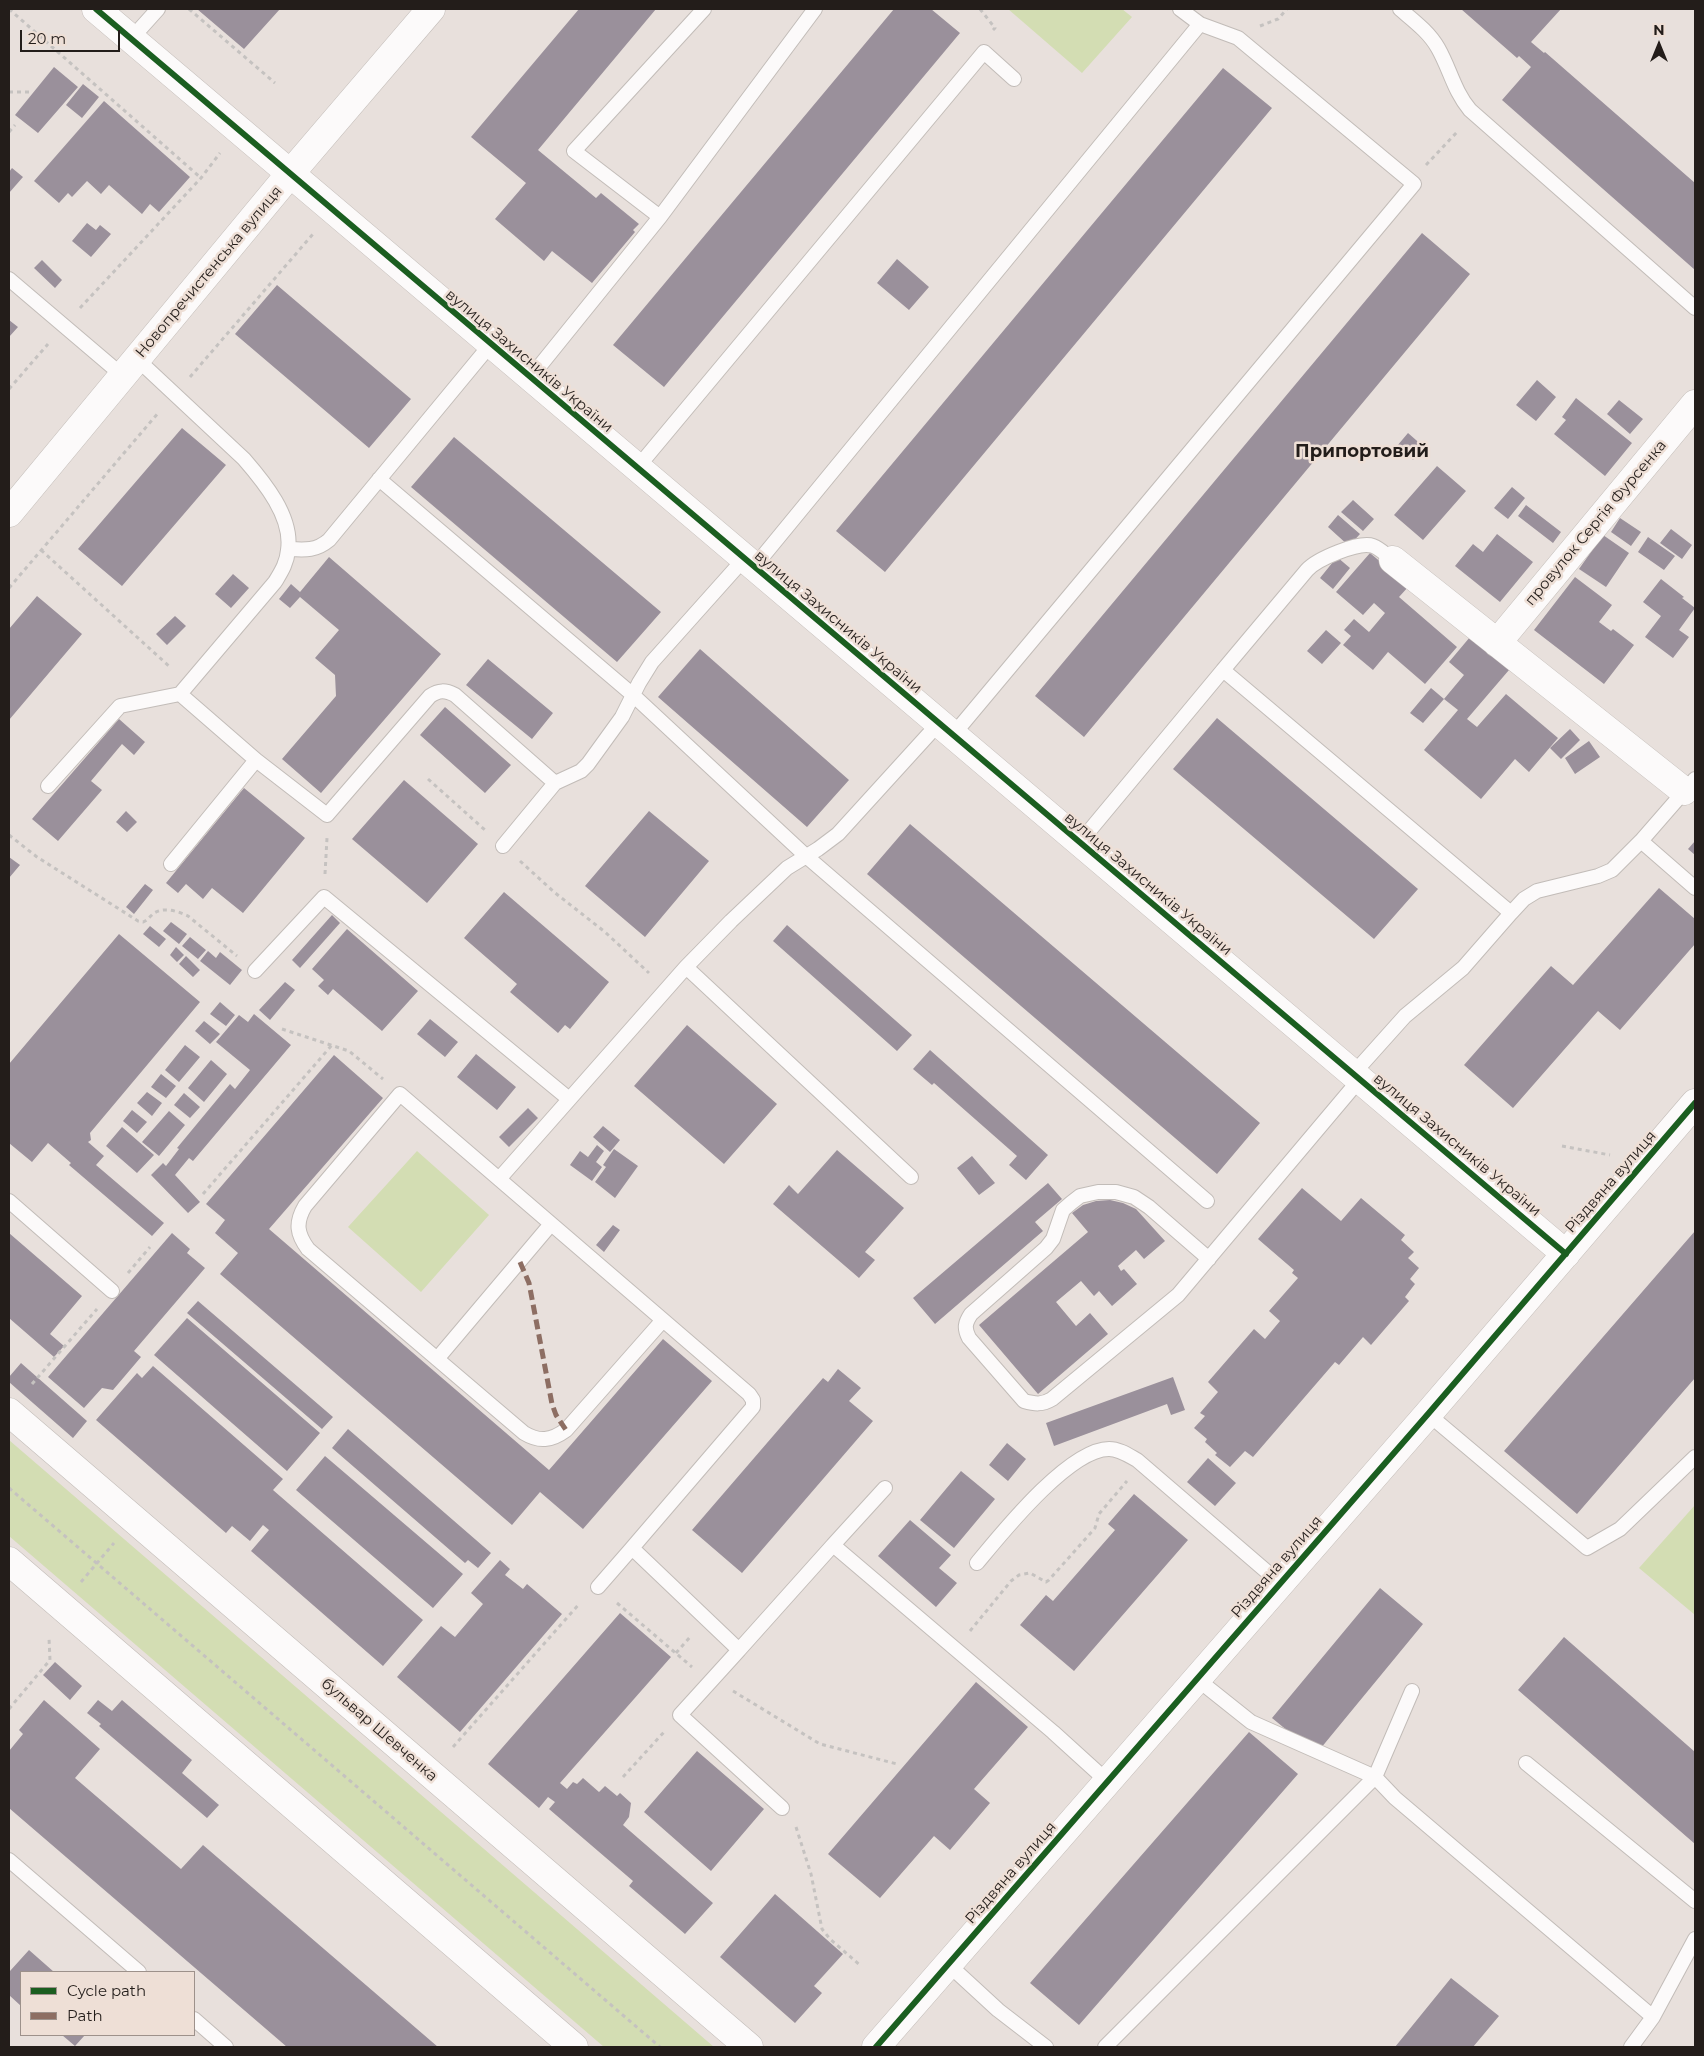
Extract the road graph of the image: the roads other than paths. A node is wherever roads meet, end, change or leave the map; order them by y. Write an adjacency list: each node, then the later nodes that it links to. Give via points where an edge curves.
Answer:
1 (96, 9): 9 (street, вулиця Захисників України)
2 (158, 9): 9 (lane)
3 (431, 9): 11 (street, Новопречистенська вулиця)
4 (704, 9): 12 (lane, via 574,151)
5 (815, 9): 12 (lane)
6 (1180, 9): 8 (lane)
7 (1400, 9): 14 (lane, via 1431,38 1458,94 1474,113)
8 (1200, 24): 24 (lane); 29 (lane, via 1238,38 1414,184)
9 (131, 39): 11 (street, вулиця Захисників України)
10 (1014, 79): 19 (lane, via 984,52)
11 (290, 175): 15 (street, вулиця Захисників України); 16 (street, Новопречистенська вулиця)
12 (660, 217): 17 (lane)
13 (9, 279): 16 (lane, via 64,326)
14 (1695, 308)
15 (490, 344): 17 (street, вулиця Захисників України); 20 (lane)
16 (130, 367): 21 (street, Новопречистенська вулиця); 22 (lane, via 244,459 258,475 282,515)
17 (530, 378): 19 (street, вулиця Захисників України)
18 (1695, 404): 25 (street, провулок Сергія Фурсенка)
19 (637, 468): 24 (street, вулиця Захисників України)
20 (379, 479): 22 (lane, via 323,545 307,550); 28 (lane)
21 (9, 512)
22 (289, 549): 27 (lane, via 275,582)
23 (1393, 560): 25 (street); 26 (lane, via 1370,545 1334,553 1316,562)
24 (749, 563): 28 (lane, via 652,662); 29 (street, вулиця Захисників України)
25 (1497, 643): 32 (street)
26 (1224, 670): 35 (lane); 40 (lane)
27 (185, 689): 30 (lane); 33 (lane, via 120,706)
28 (633, 695): 31 (lane, via 622,717 588,764 581,771); 37 (lane)
29 (946, 729): 35 (street, вулиця Захисників України); 37 (lane, via 838,834)
30 (256, 760): 31 (lane, via 327,815 430,696 437,691 446,691); 38 (lane)
31 (555, 783): 36 (lane)
32 (1690, 785): 34 (lane)
33 (48, 786)
34 (1641, 841): 39 (lane); 40 (lane, via 1612,870 1537,891)
35 (1080, 842): 43 (street, вулиця Захисників України)
36 (502, 846)
37 (806, 856): 41 (lane, via 783,872); 49 (lane)
38 (171, 864)
39 (1695, 888)
40 (1511, 913): 43 (lane, via 1463,968 1405,1016)
41 (686, 967): 44 (lane); 46 (lane)
42 (255, 971): 44 (lane, via 324,896)
43 (1356, 1077): 51 (street, вулиця Захисників України); 52 (lane)
44 (570, 1099): 47 (lane)
45 (1695, 1103): 51 (street, Різдвяна вулиця)
46 (911, 1178)
47 (499, 1179): 50 (lane); 55 (lane, via 400,1094 299,1216 298,1228 308,1249)
48 (9, 1201): 53 (lane)
49 (1208, 1202)
50 (551, 1224): 54 (lane); 55 (lane)
51 (1566, 1254): 57 (street, Різдвяна вулиця)
52 (1209, 1259): 52 (lane, via 1161,1310 1044,1403 1024,1401 965,1330 971,1314 1046,1248 1053,1239 1063,1210 1080,1196 1116,1192 1134,1197)
53 (112, 1291)
54 (662, 1320): 55 (lane, via 566,1430 545,1440 534,1439 524,1433); 61 (lane, via 749,1394 753,1407)
55 (437, 1359)
56 (9, 1412): 82 (street, бульвар Шевченка)
57 (1428, 1414): 58 (lane, via 1587,1548 1620,1529); 64 (street, Різдвяна вулиця)
58 (1695, 1457)
59 (885, 1488): 60 (lane)
60 (833, 1545): 66 (lane); 71 (lane)
61 (632, 1548): 65 (lane); 66 (lane)
62 (9, 1561): 81 (street)
63 (977, 1563): 64 (lane, via 1026,1506 1080,1460 1093,1452 1109,1450 1124,1452 1141,1464)
64 (1280, 1583): 67 (street, Різдвяна вулиця)
65 (598, 1587)
66 (739, 1650): 72 (lane, via 680,1715)
67 (1197, 1679): 70 (lane, via 1251,1722); 71 (street, Різдвяна вулиця)
68 (1412, 1691): 70 (lane)
69 (1526, 1763): 74 (lane)
70 (1375, 1777): 78 (lane); 85 (lane)
71 (1107, 1781): 76 (street, Різдвяна вулиця)
72 (782, 1808)
73 (9, 1860): 77 (lane)
74 (1695, 1901)
75 (1695, 1939): 78 (lane)
76 (948, 1964): 83 (street, Різдвяна вулиця); 84 (lane, via 998,2010)
77 (138, 1971)
78 (1653, 2018): 86 (lane)
79 (195, 2020): 80 (lane)
80 (226, 2047)
81 (574, 2047)
82 (749, 2047)
83 (876, 2047)
84 (1046, 2047)
85 (1105, 2047)
86 (1632, 2047)

